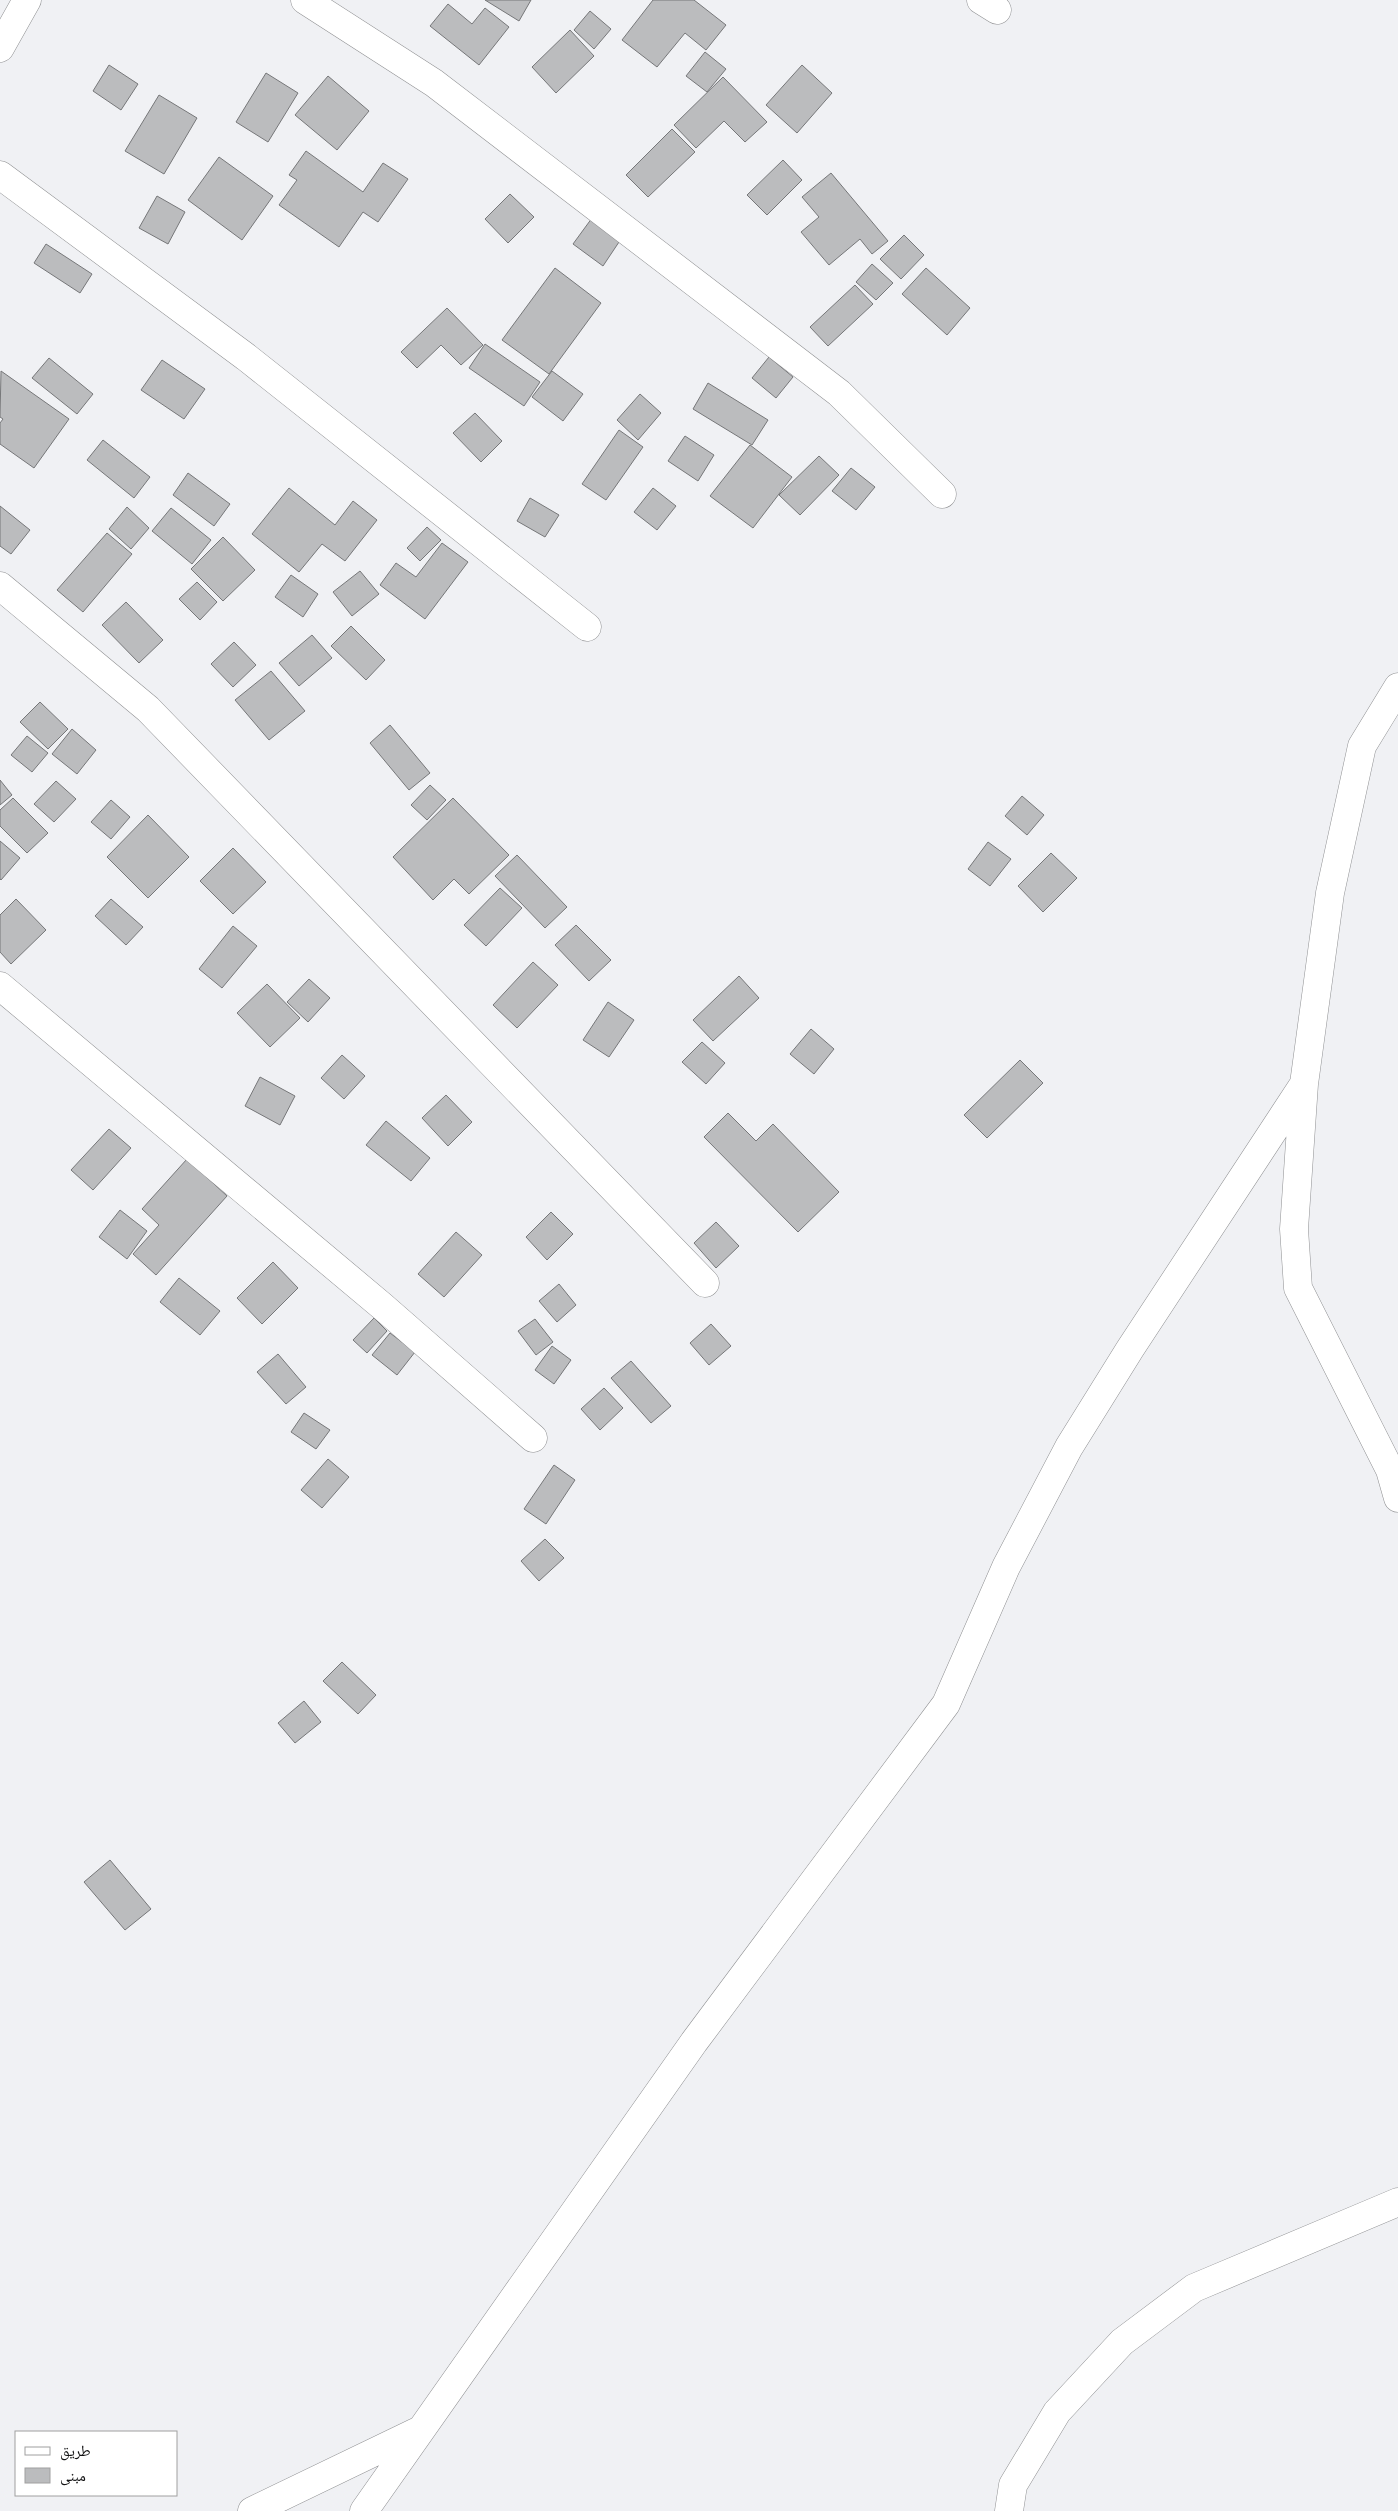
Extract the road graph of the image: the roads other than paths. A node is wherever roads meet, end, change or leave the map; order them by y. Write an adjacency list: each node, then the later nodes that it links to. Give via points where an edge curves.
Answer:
1 (27, 0): 3 (street)
2 (305, 0): 5 (street, via 434,83 840,393)
3 (0, 48)
4 (0, 175): 7 (street, via 246,357)
5 (942, 494)
6 (0, 586): 11 (street, via 148,709)
7 (587, 626)
8 (1398, 687): 10 (street, via 1362,746 1330,893)
9 (0, 986): 12 (street, via 382,1306)
10 (1304, 1084): 13 (street, via 1294,1228 1298,1288 1390,1470); 15 (street, via 1069,1447 1006,1567 946,1704 694,2042)
11 (705, 1283)
12 (533, 1438)
13 (1398, 1498)
14 (1398, 2202): 18 (street, via 1194,2288 1122,2342 1057,2412 1014,2485)
15 (420, 2431): 16 (street); 17 (street)
16 (252, 2511)
17 (364, 2511)
18 (1009, 2511)

